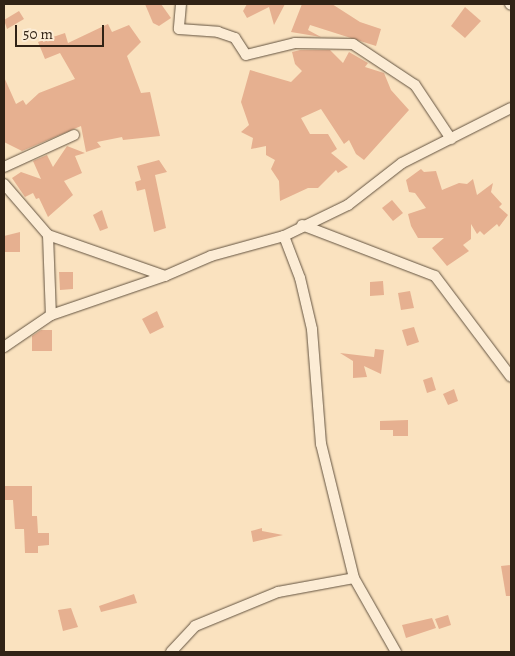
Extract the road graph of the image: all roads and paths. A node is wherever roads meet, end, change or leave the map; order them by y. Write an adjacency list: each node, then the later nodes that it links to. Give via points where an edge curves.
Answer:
1 (181, 4): 4 (street, via 179,29 218,32 235,38 246,55 296,43 353,44 415,85)
2 (511, 108): 4 (street)
3 (74, 135): 5 (street)
4 (450, 139): 7 (street, via 402,163 348,205)
5 (4, 167)
6 (4, 184): 8 (street)
7 (302, 225): 9 (street); 13 (street, via 435,276)
8 (48, 235): 10 (street); 11 (street)
9 (284, 236): 10 (street, via 210,256); 14 (street, via 300,278 312,329 321,444)
10 (164, 276): 11 (street)
11 (51, 315): 12 (street)
12 (4, 347)
13 (511, 377)
14 (354, 578): 15 (street, via 270,595 195,626); 16 (street)
15 (171, 652)
16 (396, 652)

